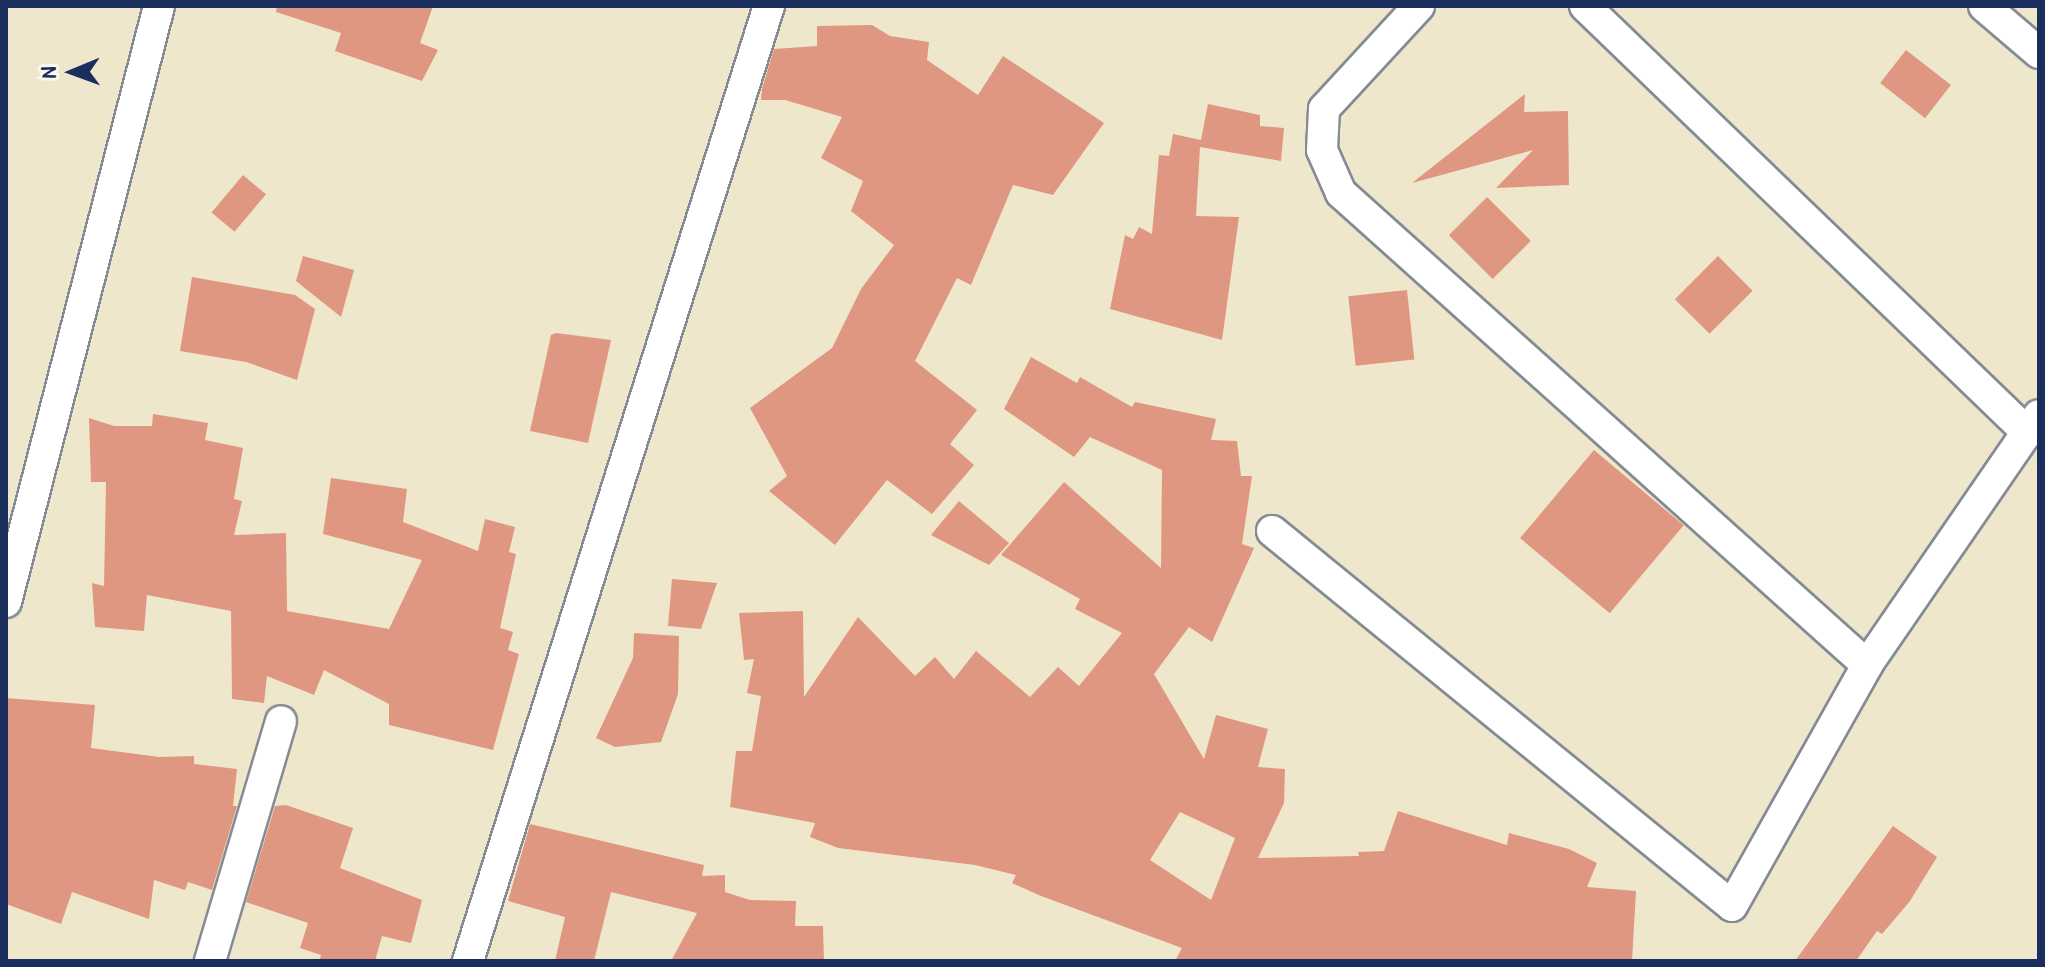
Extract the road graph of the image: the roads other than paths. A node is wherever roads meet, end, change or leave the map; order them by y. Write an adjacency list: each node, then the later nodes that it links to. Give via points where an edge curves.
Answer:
1 (159, 6): 9 (street)
2 (769, 6): 13 (street)
3 (1419, 6): 10 (street, via 1324,109 1322,150 1341,193)
4 (1585, 6): 7 (street)
5 (1984, 6): 6 (street)
6 (2039, 53)
7 (2033, 424): 10 (street)
8 (1272, 531): 10 (street, via 1732,906)
9 (6, 602)
10 (1867, 665)
11 (281, 721): 12 (street)
12 (210, 961)
13 (468, 961)

